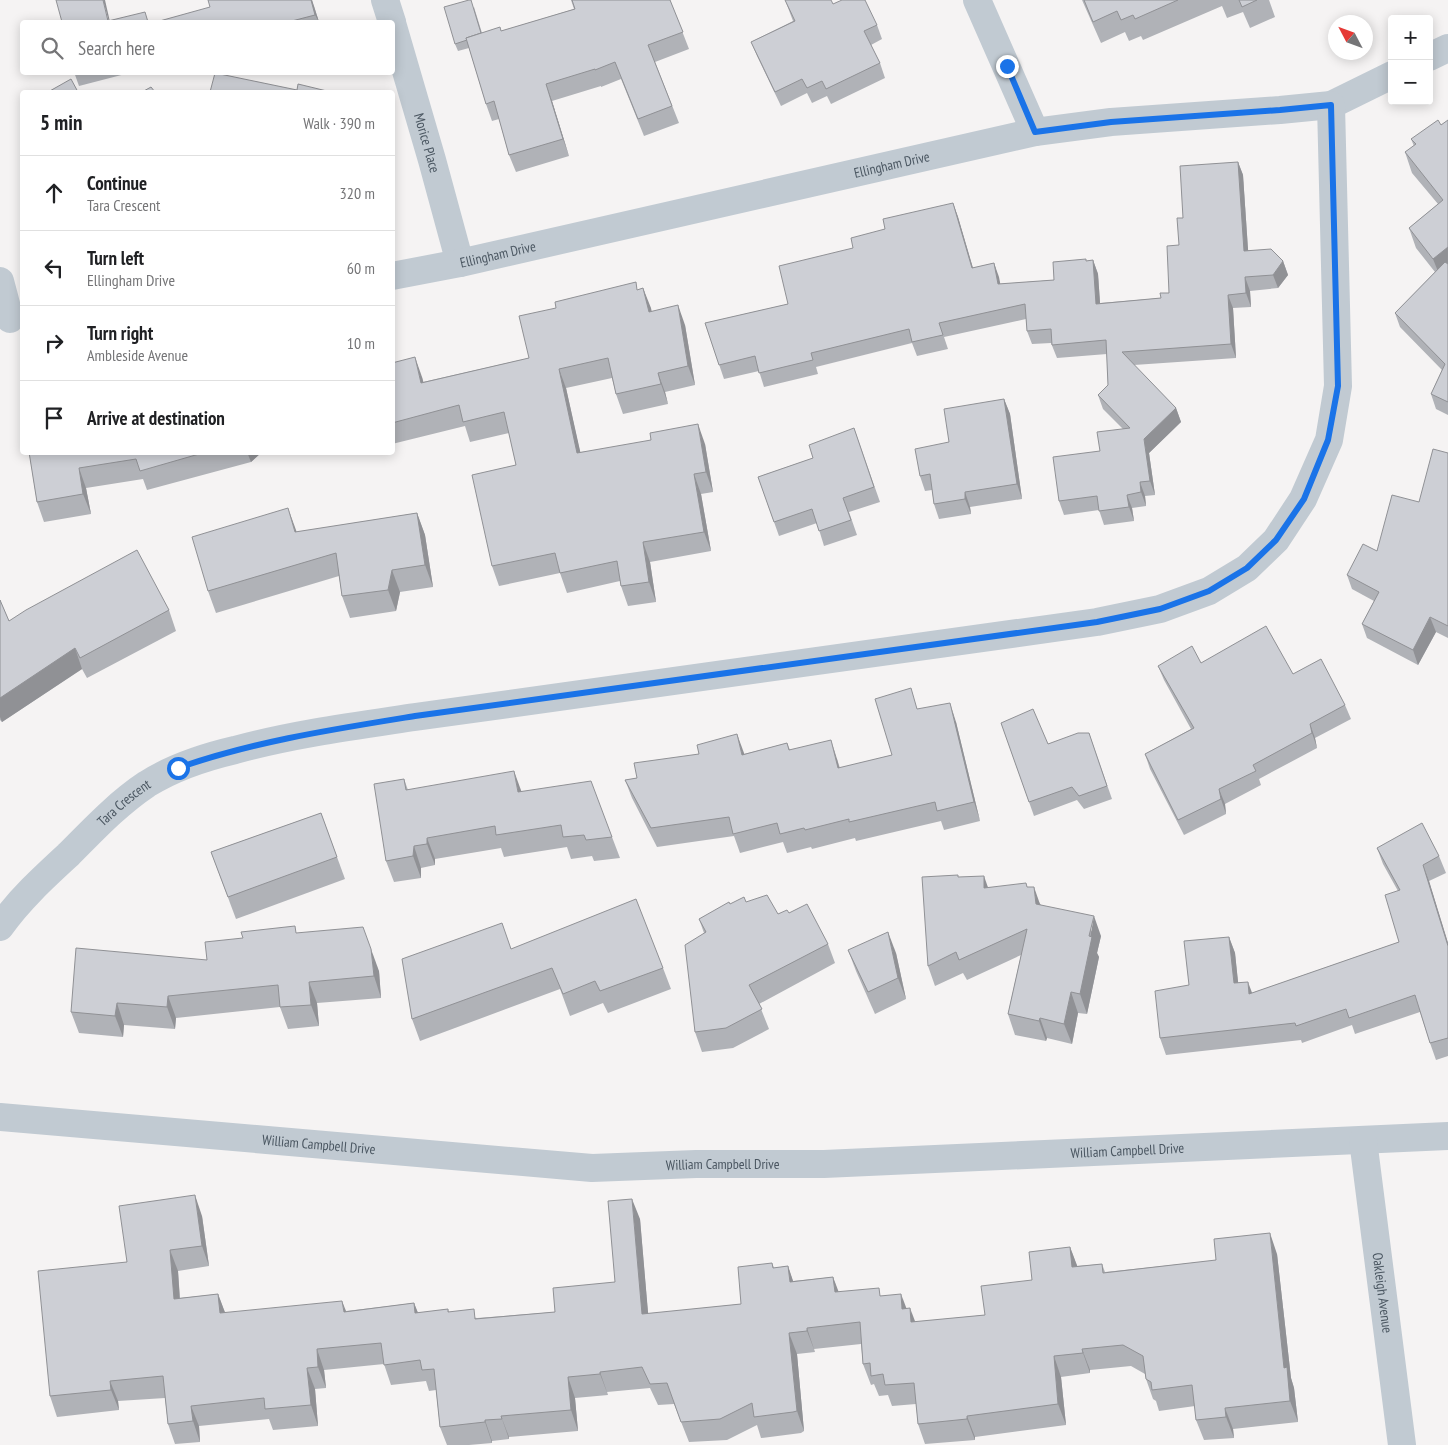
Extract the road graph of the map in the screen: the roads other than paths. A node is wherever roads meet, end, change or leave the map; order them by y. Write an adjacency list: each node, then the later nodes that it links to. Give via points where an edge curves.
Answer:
1 (385, 0): 3 (street, Morice Place)
2 (977, 0): 9 (street)
3 (391, 20)
4 (395, 33): 10 (street, Morice Place)
5 (1448, 48): 6 (street)
6 (1433, 55)
7 (1388, 77): 8 (street, Ellingham Drive)
8 (1331, 105): 9 (street, Ellingham Drive, via 1111,122); 14 (street, Tara Crescent, via 1338,386 1328,440 1304,499 1276,540 1247,568 1209,591 1160,609 1097,622 415,716 302,734 217,754 178,768 126,799 38,884)
9 (1035, 132): 10 (street, Ellingham Drive)
10 (460, 263): 11 (street, Ellingham Drive)
11 (395, 275)
12 (0, 281): 13 (street)
13 (11, 319)
14 (0, 927)
15 (0, 1117): 17 (street, William Campbell Drive, via 592,1168 824,1164)
16 (1448, 1136): 17 (street, William Campbell Drive)
17 (1363, 1140): 18 (street, Oakleigh Avenue)
18 (1402, 1445)

